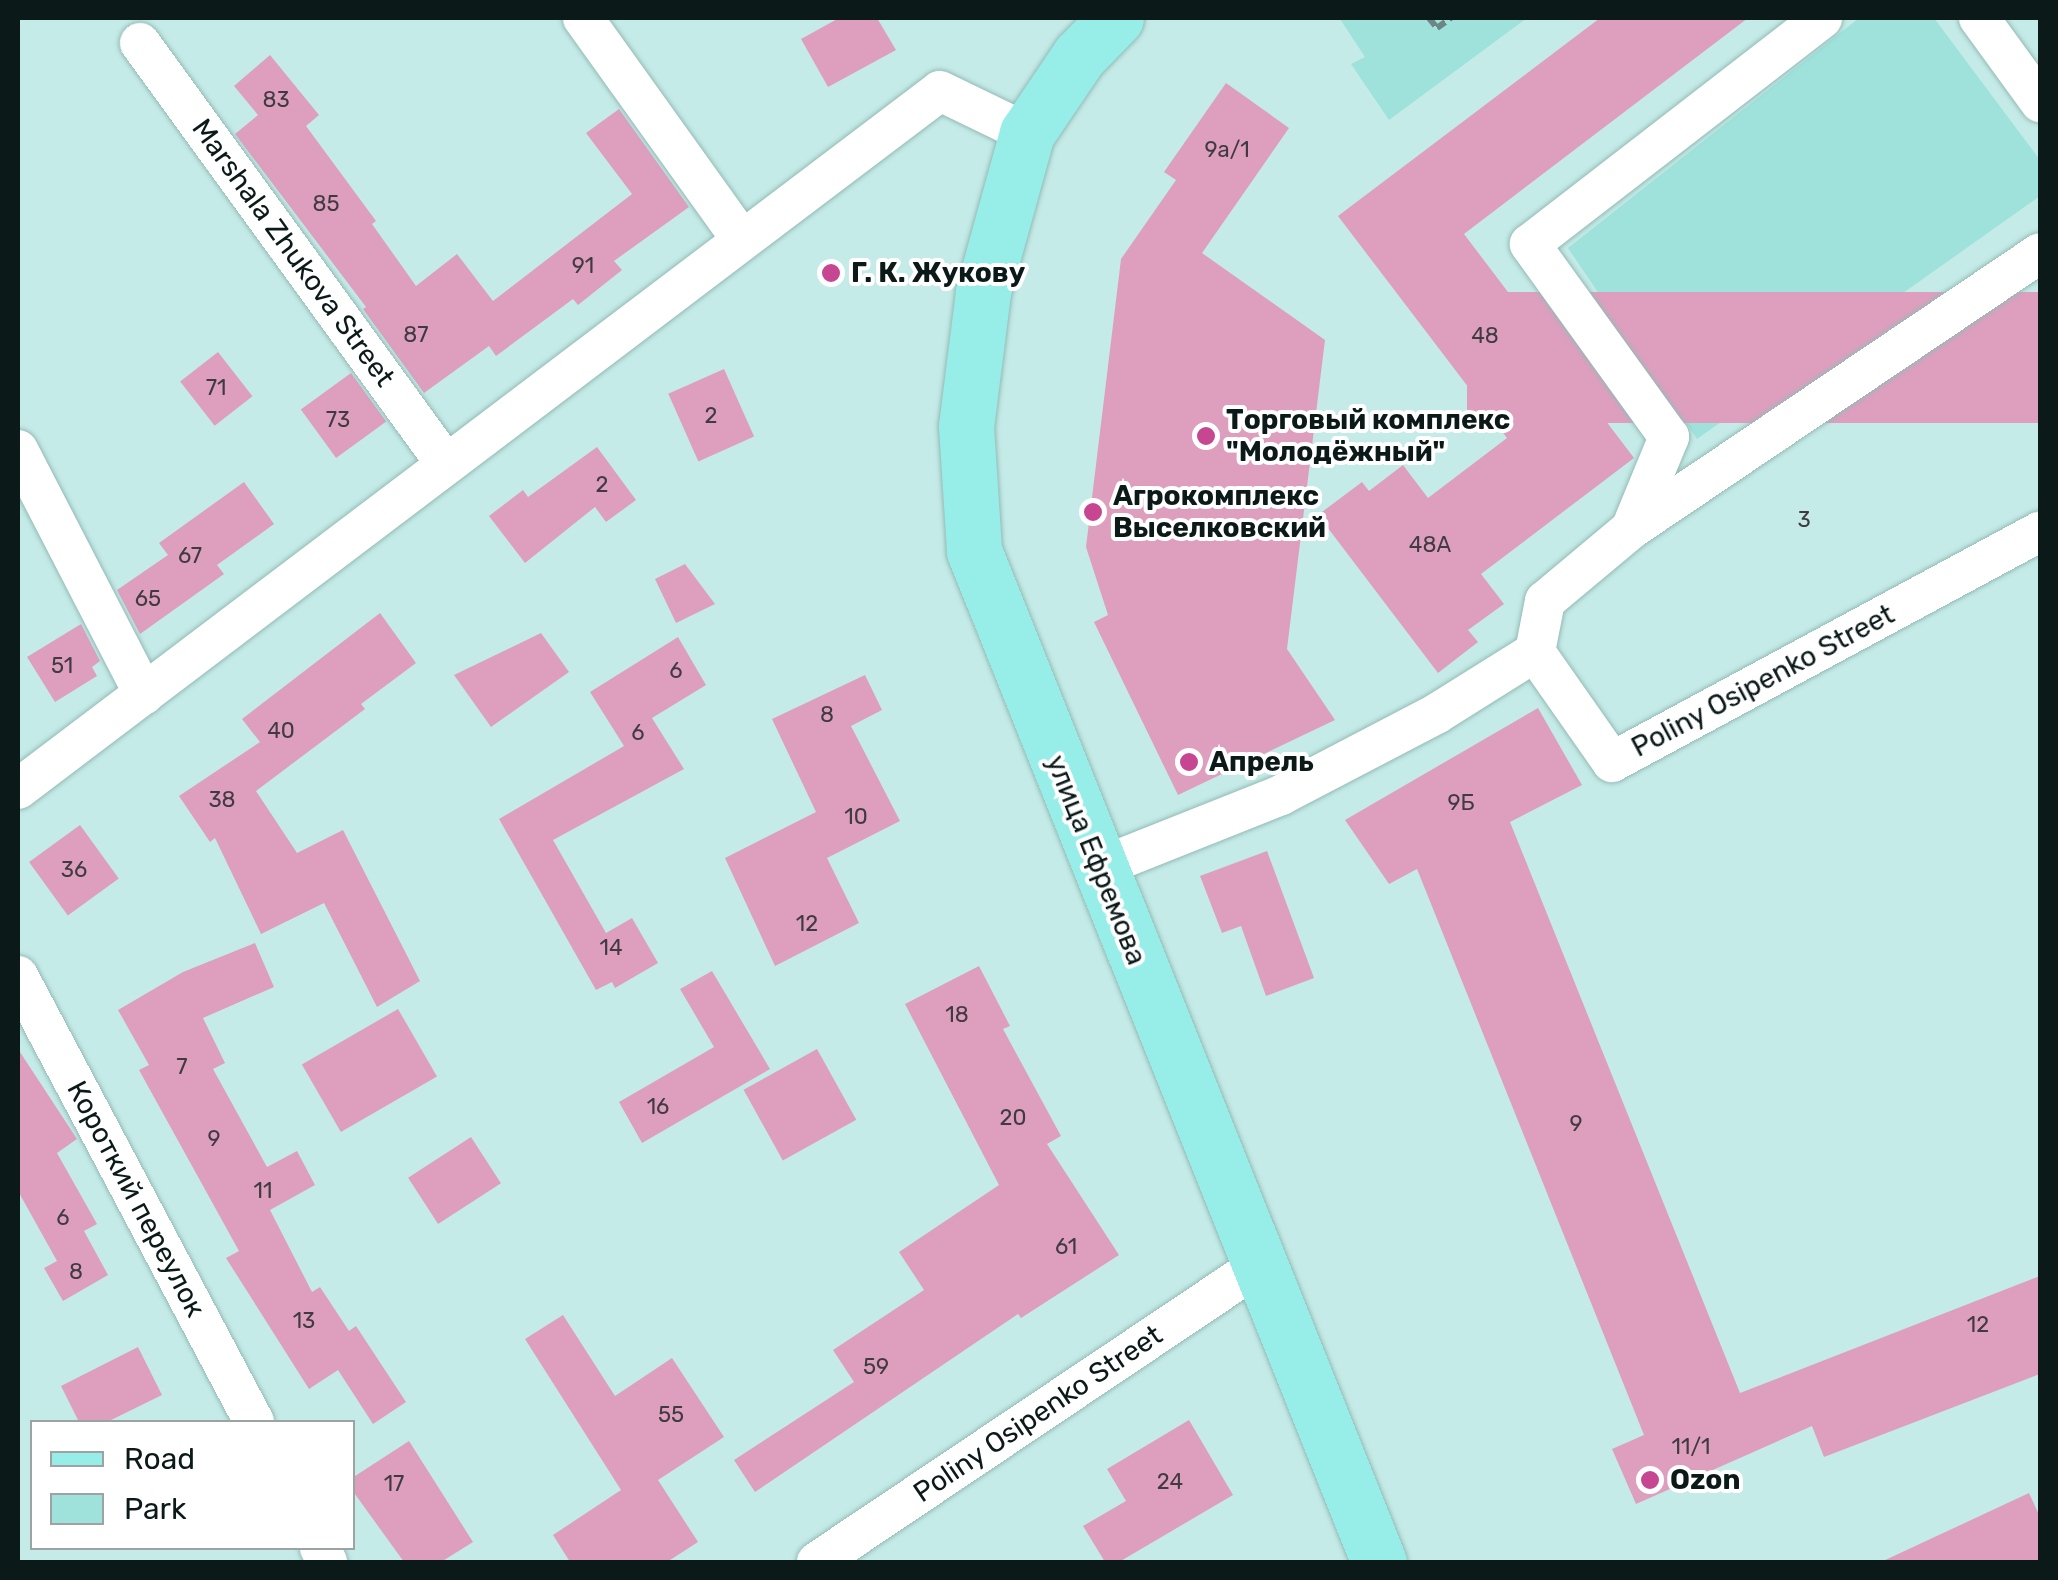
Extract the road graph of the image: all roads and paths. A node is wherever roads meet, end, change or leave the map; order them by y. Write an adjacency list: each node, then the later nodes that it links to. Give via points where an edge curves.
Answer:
1 (583, 18): 10 (street)
2 (1116, 18): 9 (main road, via 1080,56)
3 (1429, 18): 4 (path, via 1437,28)
4 (1451, 18)
5 (1822, 18): 14 (street, via 1530,244 1668,437)
6 (1979, 18): 8 (street)
7 (140, 43): 13 (street, Marshala Zhukova Street)
8 (2040, 102)
9 (1028, 134): 10 (street, via 940,91); 19 (main road, улица Ефремова, via 983,292 970,388 974,551)
10 (741, 239): 13 (street)
11 (2040, 253): 14 (street)
12 (18, 450): 17 (street)
13 (446, 464): 17 (street)
14 (1631, 529): 16 (street, via 1545,601)
15 (2040, 532): 16 (street, Poliny Osipenko Street, via 1612,762)
16 (1534, 652): 19 (street, via 1422,722 1282,795)
17 (144, 694): 18 (street)
18 (18, 788)
19 (1098, 868): 21 (main road, улица Ефремова)
20 (18, 976): 22 (street, Короткий переулок)
21 (1258, 1266): 23 (street, Poliny Osipenko Street); 24 (main road, улица Ефремова)
22 (253, 1420)
23 (817, 1562)
24 (1379, 1562)

